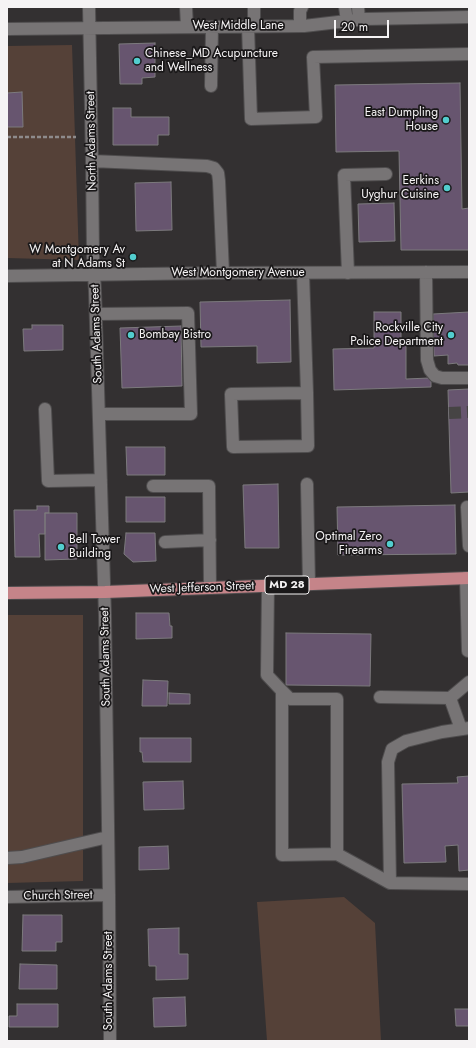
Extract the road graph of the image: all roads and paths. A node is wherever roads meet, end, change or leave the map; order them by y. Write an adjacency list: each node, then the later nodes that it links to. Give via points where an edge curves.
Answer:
1 (89, 7): 12 (street, North Adams Street)
2 (186, 7): 13 (street)
3 (254, 7): 10 (street)
4 (302, 7): 11 (street)
5 (346, 7): 9 (street)
6 (358, 7): 8 (street)
7 (469, 17): 8 (street, West Middle Lane)
8 (359, 20): 9 (street, West Middle Lane)
9 (347, 21): 11 (street, West Middle Lane)
10 (251, 26): 11 (street, West Middle Lane); 14 (street, West Middle Lane); 16 (street, via 251,119 316,117 314,57)
11 (300, 26)
12 (90, 27): 13 (street, West Middle Lane); 15 (street, West Middle Lane); 20 (street, North Adams Street)
13 (187, 27): 14 (street, West Middle Lane)
14 (212, 27): 17 (street)
15 (7, 29)
16 (469, 54)
17 (211, 86)
18 (7, 137): 19 (path)
19 (71, 137)
20 (92, 162): 24 (street, via 214,168 220,181); 27 (street, North Adams Street)
21 (386, 174): 26 (street, via 344,175)
22 (426, 272): 23 (street, West Montgomery Avenue); 26 (street, West Montgomery Avenue); 30 (street, via 427,360 430,370 435,376 442,378)
23 (469, 272)
24 (223, 273): 25 (street, West Montgomery Avenue); 27 (street, West Montgomery Avenue)
25 (303, 273): 26 (street, West Montgomery Avenue); 31 (street)
26 (348, 273)
27 (94, 274): 28 (street, West Montgomery Avenue); 29 (street, South Adams Street)
28 (7, 276)
29 (96, 314): 33 (street, South Adams Street); 33 (street, via 188,313 191,414)
30 (469, 378)
31 (307, 393): 31 (street, via 231,394 233,447 308,446)
32 (45, 409): 34 (street, via 48,481)
33 (100, 414): 34 (street, South Adams Street)
34 (101, 480): 45 (street, South Adams Street)
35 (307, 484): 42 (street)
36 (152, 486): 38 (street, via 209,486)
37 (467, 507): 40 (street)
38 (210, 540): 39 (street); 44 (street)
39 (165, 542)
40 (469, 546)
41 (468, 578): 42 (main road, West Jefferson Street / MD 28); 47 (street)
42 (309, 584): 43 (main road, West Jefferson Street / MD 28)
43 (268, 585): 44 (main road, West Jefferson Street / MD 28); 49 (street, via 267,675)
44 (210, 588): 45 (main road, West Jefferson Street / MD 28)
45 (105, 592): 46 (main road, West Jefferson Street / MD 28); 53 (street, South Adams Street)
46 (7, 593)
47 (469, 651)
48 (469, 682): 51 (street)
49 (282, 691): 54 (street, via 290,699 337,699); 54 (street, via 282,855)
50 (380, 697): 51 (street)
51 (450, 698): 52 (street)
52 (465, 728): 56 (street, via 406,741 392,749 388,762)
53 (108, 838): 55 (street); 58 (street, South Adams Street)
54 (337, 854): 56 (street)
55 (7, 858)
56 (390, 883): 57 (street)
57 (469, 884)
58 (109, 895): 59 (street, Church Street); 60 (street, South Adams Street)
59 (7, 897)
60 (110, 1041)

